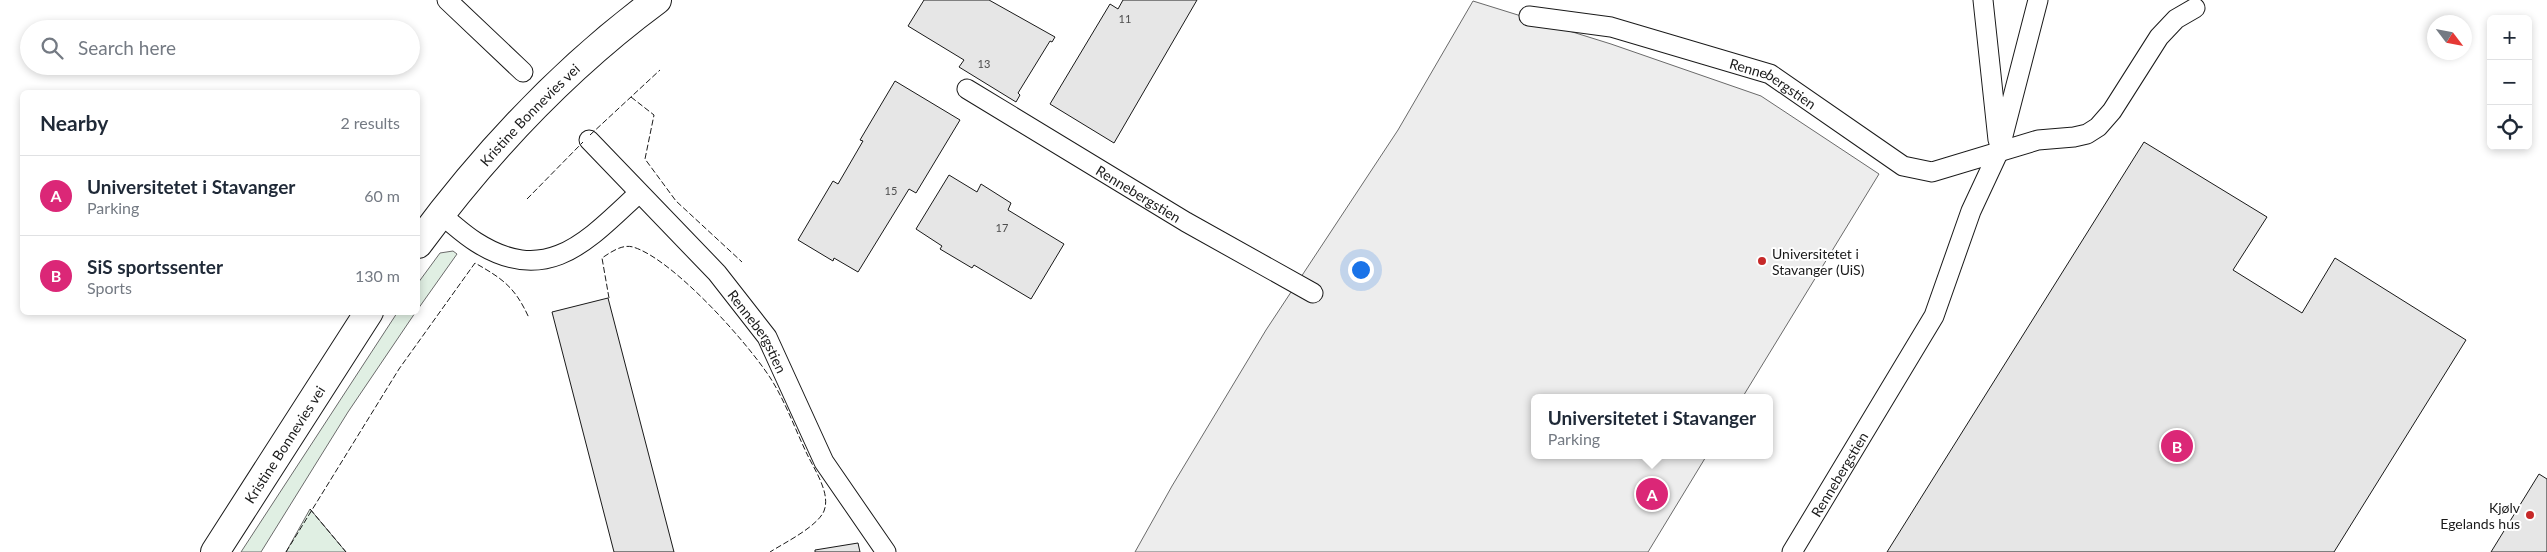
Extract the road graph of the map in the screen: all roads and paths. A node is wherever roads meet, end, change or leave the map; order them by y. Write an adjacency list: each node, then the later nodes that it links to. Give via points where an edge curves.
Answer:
1 (447, 0): 7 (lane)
2 (657, 0): 12 (main road, Kristine Bonnevies vei, via 585,58 536,104)
3 (1982, 0): 10 (lane)
4 (2038, 0): 10 (lane, Rennebergstien)
5 (2195, 8): 10 (lane, via 2176,19 2159,37 2112,111 2098,127 2087,134 2038,140)
6 (1529, 16): 10 (lane, Rennebergstien, via 1610,27 1770,74 1903,166 1932,172)
7 (522, 72)
8 (967, 89): 14 (lane, Rennebergstien, via 1186,222)
9 (589, 140): 11 (lane, Rennebergstien)
10 (1999, 151): 18 (lane, Rennebergstien, via 1972,211 1934,316)
11 (638, 193): 12 (lane, via 574,250 538,260 518,259 499,253 476,242); 17 (lane, Rennebergstien, via 717,273 767,337 824,462)
12 (440, 214): 13 (main road, Kristine Bonnevies vei)
13 (420, 241)
14 (1313, 293)
15 (367, 315): 16 (main road, Kristine Bonnevies vei)
16 (215, 552)
17 (886, 552)
18 (1792, 552)

